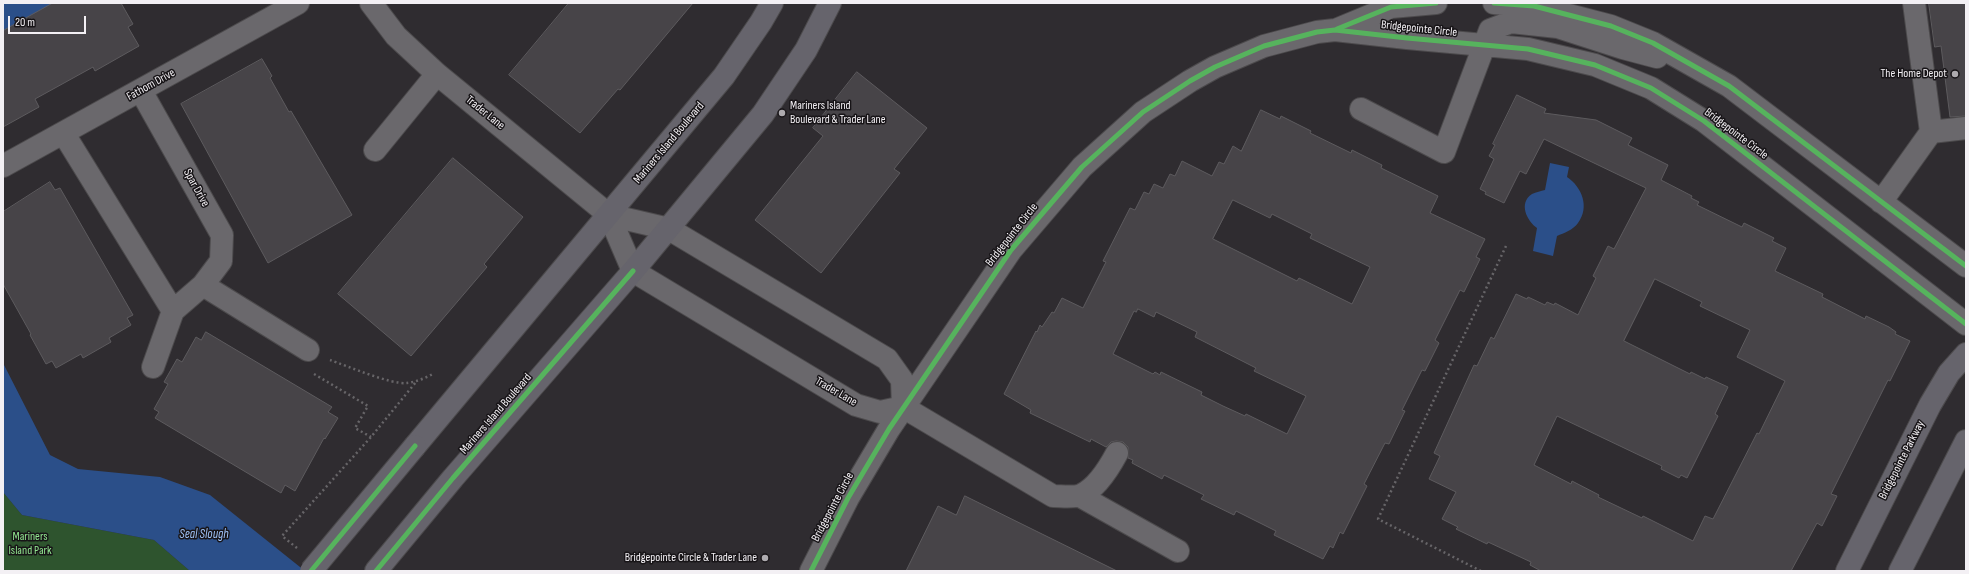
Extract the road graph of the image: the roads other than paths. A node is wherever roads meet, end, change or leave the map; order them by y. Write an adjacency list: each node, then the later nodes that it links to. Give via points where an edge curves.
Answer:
1 (298, 3): 12 (street, Fathom Drive)
2 (371, 3): 11 (street, Trader Lane, via 396,36)
3 (772, 3): 20 (main road, Mariners Island Boulevard, via 724,76)
4 (830, 3): 21 (main road, Mariners Island Boulevard, via 806,50 763,114)
5 (1436, 3): 8 (street, Bridgepointe Circle, via 1392,7)
6 (1494, 3): 10 (street, via 1534,6 1612,26 1653,43)
7 (1914, 3): 15 (street)
8 (1336, 30): 9 (street, Bridgepointe Circle); 30 (street, Bridgepointe Circle, via 1291,37 1215,67 1166,96 1124,127 1064,187 1011,250)
9 (1485, 46): 10 (street, via 1490,30 1510,22 1558,27 1623,48); 13 (street, via 1444,152); 26 (street, Bridgepointe Circle, via 1528,49 1595,65 1651,88 1704,121)
10 (1694, 65): 19 (street, via 1729,86)
11 (438, 74): 17 (street); 20 (street, Trader Lane)
12 (142, 91): 16 (street, Fathom Drive); 24 (street, Spar Drive, via 222,235 221,261)
13 (1361, 109)
14 (1966, 128): 15 (street)
15 (1930, 132): 19 (street)
16 (64, 134): 18 (street, Fathom Drive); 25 (street)
17 (375, 150)
18 (3, 166)
19 (1881, 202): 22 (street)
20 (609, 215): 21 (street, Trader Lane); 23 (street, Trader Lane); 35 (main road, Mariners Island Boulevard, bridge)
21 (669, 229): 23 (main road, Mariners Island Boulevard); 30 (street, Trader Lane, via 887,359 902,380)
22 (1966, 266)
23 (633, 271): 30 (street, Trader Lane, via 856,405 880,412); 36 (main road, Mariners Island Boulevard, via 453,478)
24 (203, 286): 25 (street, Spar Drive); 27 (street)
25 (173, 311): 29 (street)
26 (1966, 324)
27 (308, 350)
28 (1966, 354): 38 (main road, Bridgepointe Parkway, via 1949,373 1930,405)
29 (154, 367)
30 (903, 407): 33 (street, via 1053,496); 37 (street, Bridgepointe Circle, via 875,451)
31 (1964, 446): 39 (main road)
32 (1116, 453): 33 (street, via 1110,466)
33 (1080, 496): 34 (street)
34 (1178, 551)
35 (311, 571)
36 (376, 571)
37 (811, 571)
38 (1847, 571)
39 (1900, 571)

